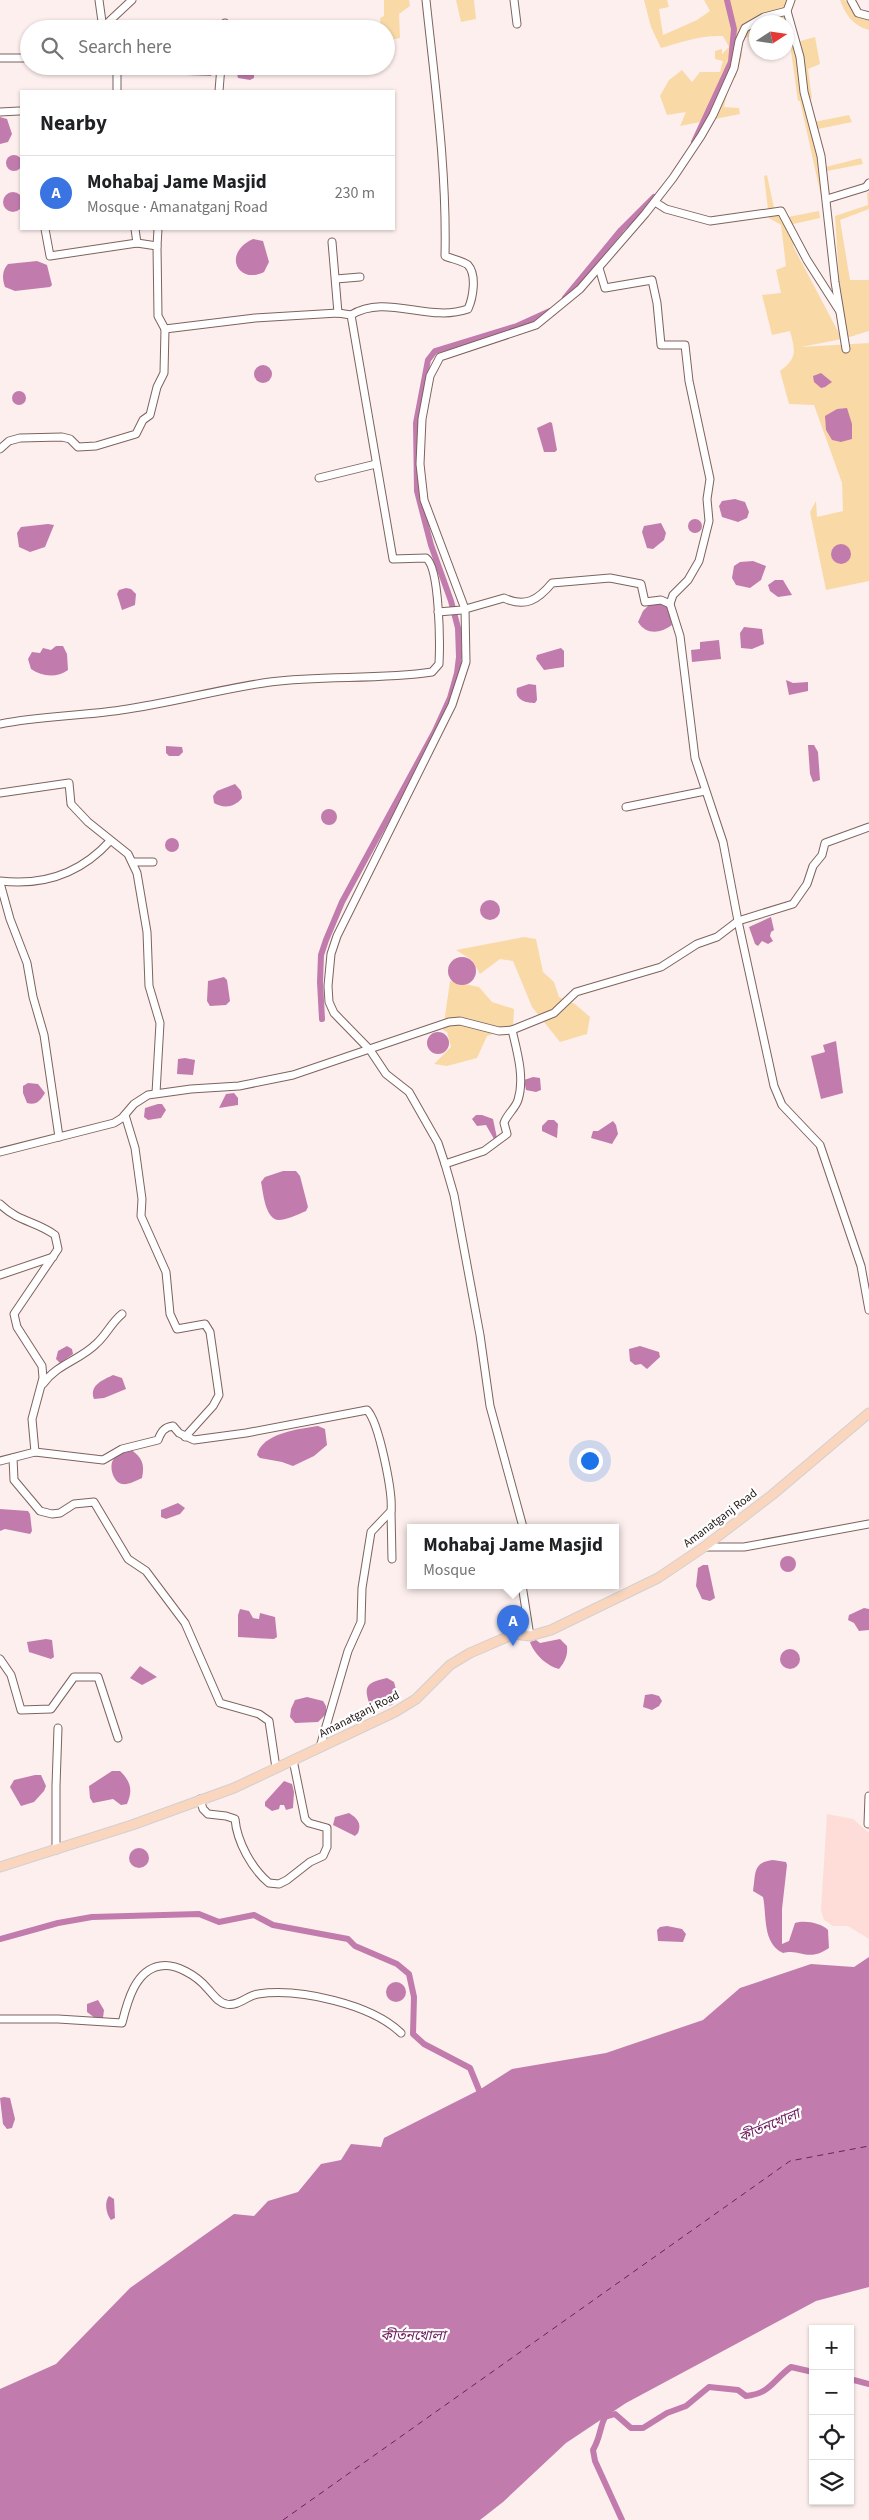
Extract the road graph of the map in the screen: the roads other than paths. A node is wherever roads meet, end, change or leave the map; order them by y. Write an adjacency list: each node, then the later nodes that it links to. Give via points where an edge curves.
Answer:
1 (99, 0): 9 (street)
2 (132, 0): 10 (street)
3 (426, 0): 34 (street, via 443,154 446,256 467,264 471,270 473,291 468,309 447,314 420,313 388,306 362,308)
4 (514, 0): 11 (street)
5 (791, 0): 7 (street)
6 (851, 0): 8 (street, via 858,13)
7 (787, 11): 21 (street, via 800,57 804,92); 22 (street, via 764,17 745,28 734,68 713,115)
8 (869, 16)
9 (101, 20)
10 (111, 20)
11 (517, 24)
12 (0, 58): 13 (street)
13 (20, 58)
14 (117, 75): 16 (street)
15 (220, 75): 17 (street)
16 (118, 90)
17 (219, 90)
18 (19, 111): 19 (street)
19 (0, 112)
20 (869, 183): 21 (street, via 866,187)
21 (827, 200): 32 (street)
22 (655, 202): 29 (street); 32 (street, via 666,209 710,221 781,212)
23 (45, 230): 27 (street, via 50,256)
24 (136, 230): 27 (street)
25 (158, 230): 28 (street)
26 (332, 242): 31 (street)
27 (137, 243): 28 (street)
28 (156, 246): 35 (street, via 158,316)
29 (599, 268): 40 (street, via 605,288 652,280 662,345 685,345 710,479 707,498 709,521 699,561 688,580 672,595); 41 (street, via 566,302 536,325 440,357 430,376 422,419 420,464 424,500)
30 (360, 277): 31 (street)
31 (336, 279): 33 (street)
32 (840, 312): 36 (street)
33 (338, 313): 34 (street); 35 (street, via 255,318)
34 (351, 315): 38 (street)
35 (165, 329): 37 (street, via 164,373 150,415 143,420 136,434 96,446 78,447 70,439 62,437 20,438 9,441)
36 (846, 349)
37 (0, 449)
38 (376, 464): 39 (street); 42 (street, via 393,560 430,560)
39 (319, 478)
40 (670, 604): 41 (street, via 661,600 645,602 641,584 610,578 552,583 541,596 529,603 504,598); 44 (street, via 680,636 695,758)
41 (463, 609): 42 (street); 54 (street, via 466,662 452,706 337,936 331,954 329,1002 334,1013)
42 (438, 612): 43 (street, via 439,664 432,672 397,677 342,676 269,682 120,710)
43 (0, 724)
44 (705, 791): 46 (street); 52 (street, via 723,842)
45 (0, 792): 48 (street, via 69,783 71,804)
46 (626, 807)
47 (869, 827): 52 (street, via 825,843 808,884 793,904)
48 (110, 840): 49 (street); 51 (street, via 81,866 55,878)
49 (133, 862): 50 (street); 55 (street, via 144,905 150,993 160,1023)
50 (153, 862)
51 (0, 882): 57 (street, via 27,963 44,1035)
52 (738, 921): 53 (street, via 661,967 576,992 554,1013); 63 (street, via 774,1086 782,1106 820,1145 861,1266)
53 (512, 1030): 54 (street, via 499,1031 460,1021 449,1022 410,1033); 59 (street, via 520,1088 518,1100 504,1122 507,1134 484,1152)
54 (370, 1050): 55 (street, via 359,1051 318,1068 250,1084); 59 (street, via 386,1074 409,1092 438,1143)
55 (156, 1093): 56 (street, via 142,1097)
56 (124, 1115): 57 (street, via 114,1124); 67 (street, via 135,1148 141,1216 166,1272 170,1314 176,1329 207,1325 211,1341 219,1395)
57 (58, 1137): 58 (street)
58 (0, 1152)
59 (445, 1164): 72 (street, via 454,1195 490,1406)
60 (0, 1204): 61 (street, via 9,1214 55,1235 58,1250)
61 (53, 1257): 62 (street); 65 (street, via 14,1314 16,1327 42,1366 43,1378)
62 (0, 1275)
63 (869, 1310)
64 (122, 1314): 65 (street, via 112,1322 97,1344 50,1375)
65 (38, 1391): 68 (street, via 32,1420)
66 (869, 1412): 74 (main road, Amanatganj Road, via 786,1484)
67 (185, 1437): 68 (street, via 173,1426 168,1427 158,1440 122,1449 103,1460); 71 (street, via 194,1440 246,1433 367,1410 392,1489)
68 (35, 1452): 69 (street)
69 (13, 1458): 70 (street); 83 (street, via 14,1480 40,1511 60,1513 74,1504 94,1502 128,1559 146,1571 185,1623 220,1703 258,1714 269,1721)
70 (0, 1461)
71 (391, 1511): 75 (street); 81 (street, via 371,1532 362,1588 361,1622 348,1651)
72 (522, 1524)
73 (869, 1524): 74 (street, via 744,1547)
74 (704, 1547): 77 (main road, Amanatganj Road, via 658,1578 551,1630)
75 (392, 1559)
76 (523, 1589): 77 (street)
77 (530, 1636): 81 (main road, Amanatganj Road, via 514,1634 470,1653 450,1665 416,1699)
78 (0, 1659): 80 (street, via 11,1675 21,1710 51,1709 74,1677 98,1677)
79 (58, 1728): 87 (street)
80 (118, 1738)
81 (320, 1747): 82 (main road, Amanatganj Road)
82 (292, 1760): 83 (main road, Amanatganj Road); 85 (street, via 305,1819 325,1826 328,1837 323,1856 279,1884 270,1883 263,1877 241,1841 235,1819 208,1814)
83 (276, 1768): 85 (main road, Amanatganj Road, via 234,1788)
84 (869, 1796): 86 (street)
85 (200, 1799): 87 (main road, Amanatganj Road)
86 (868, 1824)
87 (56, 1850): 88 (main road, Amanatganj Road)
88 (0, 1868)
89 (0, 2019): 90 (street, via 122,2022 132,1990 145,1973 159,1966 176,1967 228,2005 256,1994 309,1995 362,2011 391,2023)
90 (402, 2033)

